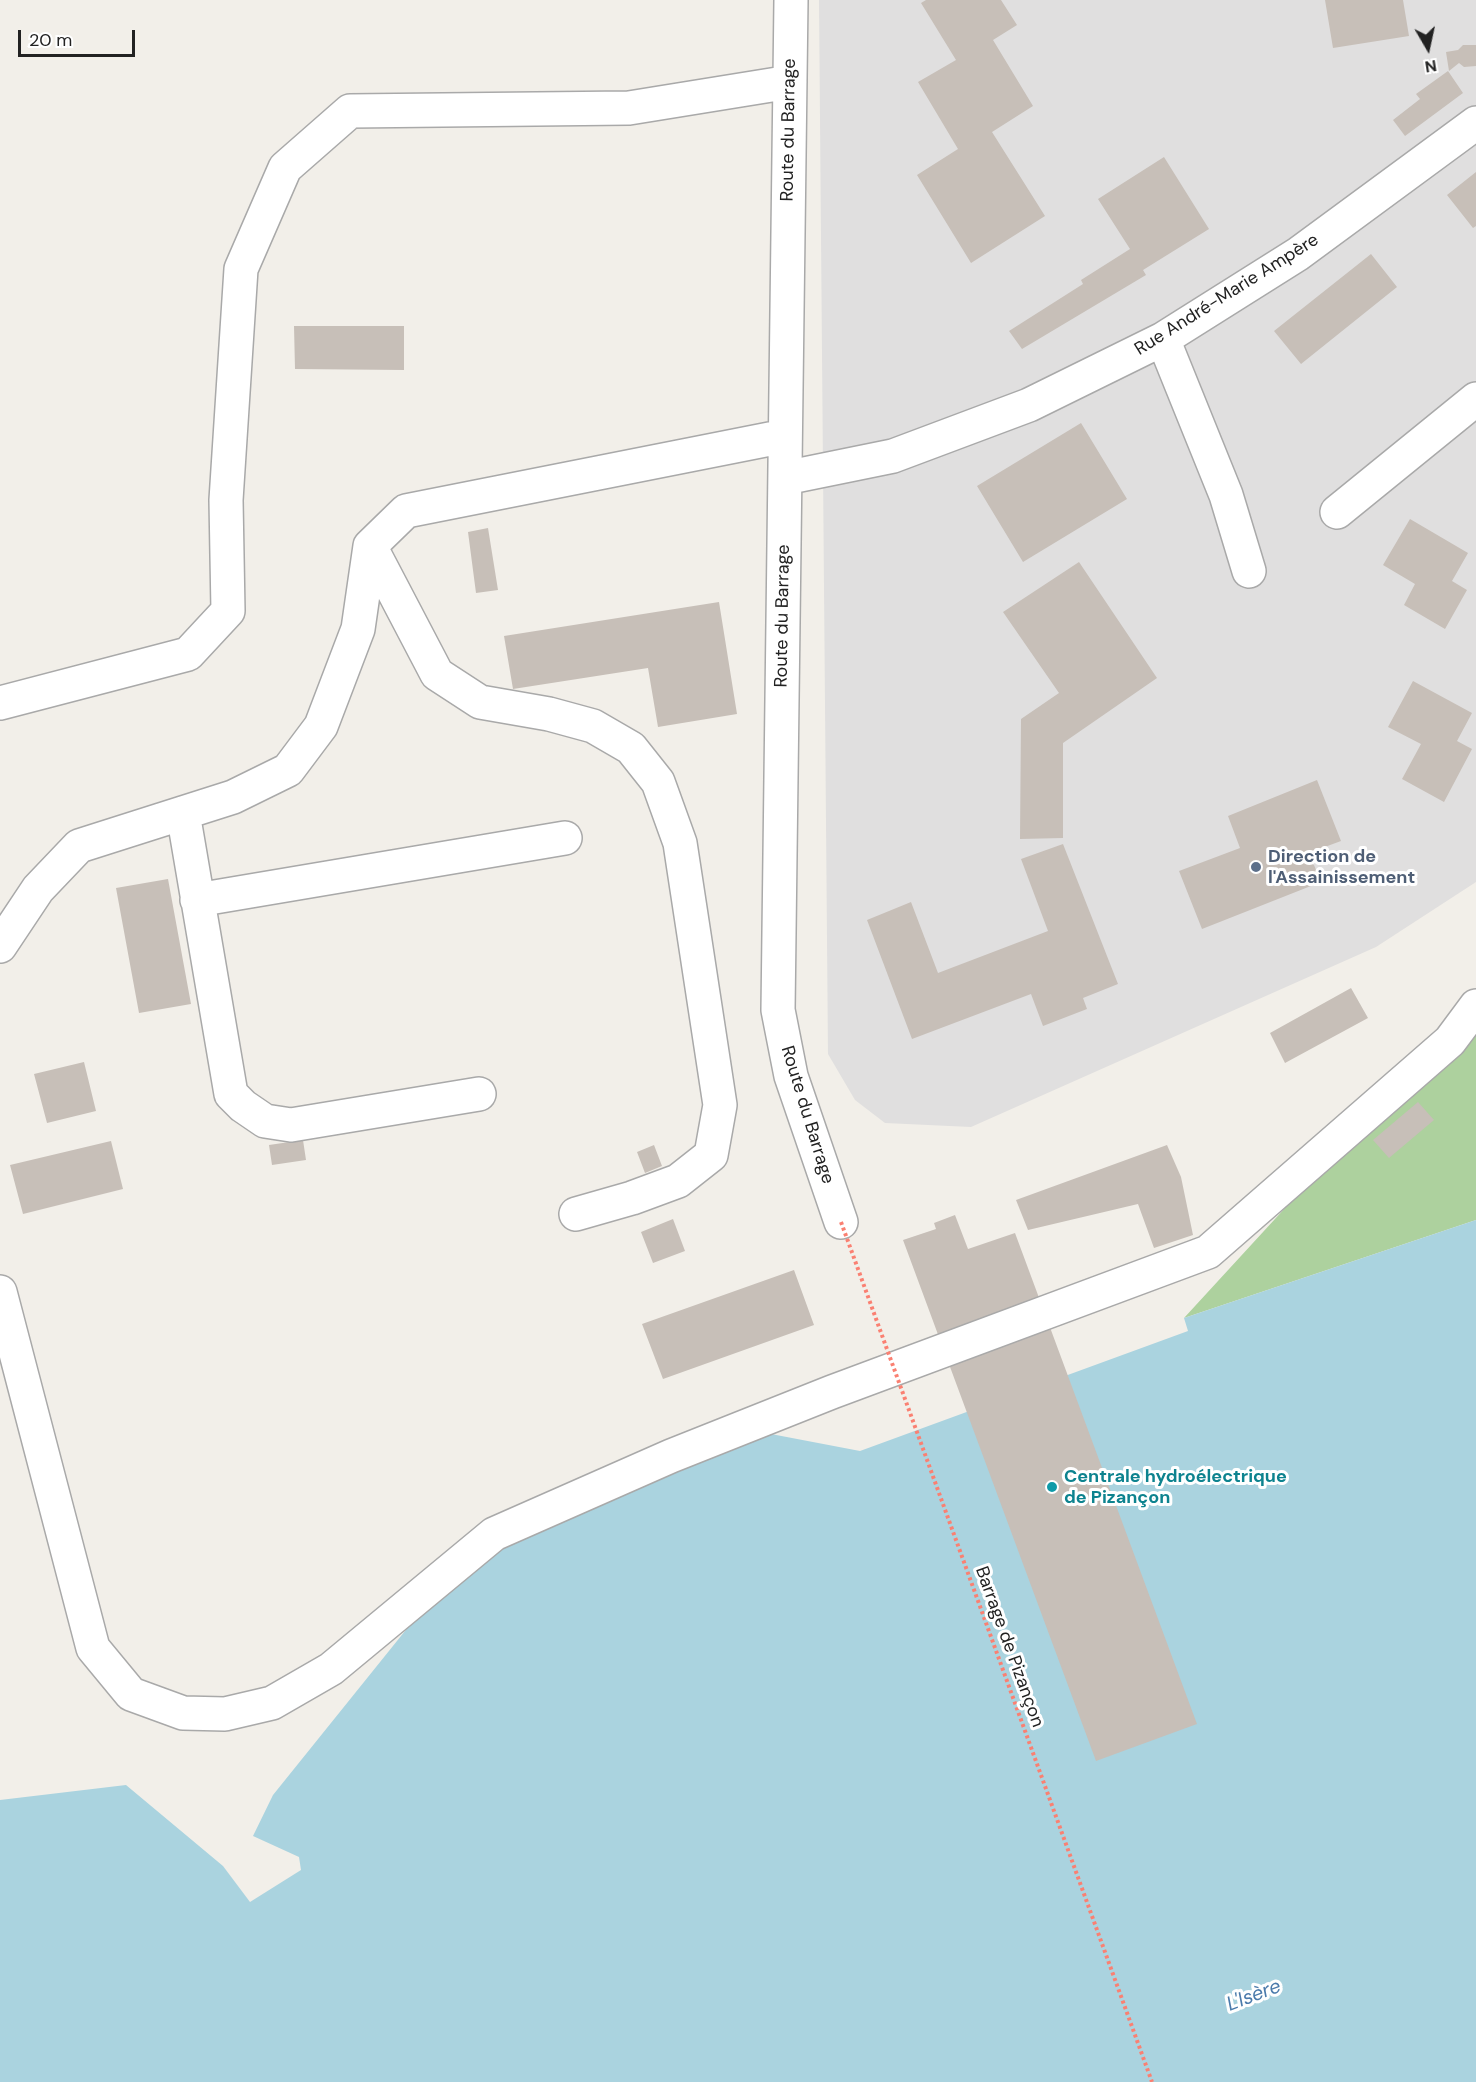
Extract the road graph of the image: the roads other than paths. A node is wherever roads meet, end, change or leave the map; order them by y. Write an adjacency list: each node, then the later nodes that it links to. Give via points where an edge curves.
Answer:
1 (791, 0): 2 (street, Route du Barrage)
2 (790, 82): 6 (street, Route du Barrage); 11 (street, via 629,108 350,111 285,168 241,269 226,500 228,611 188,654)
3 (1476, 123): 4 (street, Rue André-Marie Ampère, via 1298,254)
4 (1162, 339): 7 (street, Rue André-Marie Ampère, via 1029,405 893,456); 10 (street, via 1226,495)
5 (1476, 399): 8 (street)
6 (785, 435): 7 (street, Route du Barrage); 9 (street, via 406,511)
7 (785, 478): 19 (street, Route du Barrage, via 778,1010 791,1076)
8 (1337, 512)
9 (370, 546): 12 (street, via 358,629 321,726 288,770 233,797); 18 (street, via 437,674 480,702 593,726 631,748 658,782 680,843 720,1105 711,1155 678,1181)
10 (1249, 571)
11 (0, 703)
12 (183, 813): 14 (street); 15 (street, via 79,846 38,889)
13 (565, 838): 14 (street)
14 (197, 900): 17 (street, via 231,1094 257,1116 291,1125)
15 (0, 946)
16 (1476, 1006): 20 (street, via 1449,1041 1208,1252 832,1392 670,1456 494,1534 331,1669 272,1704 225,1714 183,1713 131,1694 93,1648)
17 (479, 1094)
18 (576, 1214)
19 (841, 1222)
20 (0, 1292)

